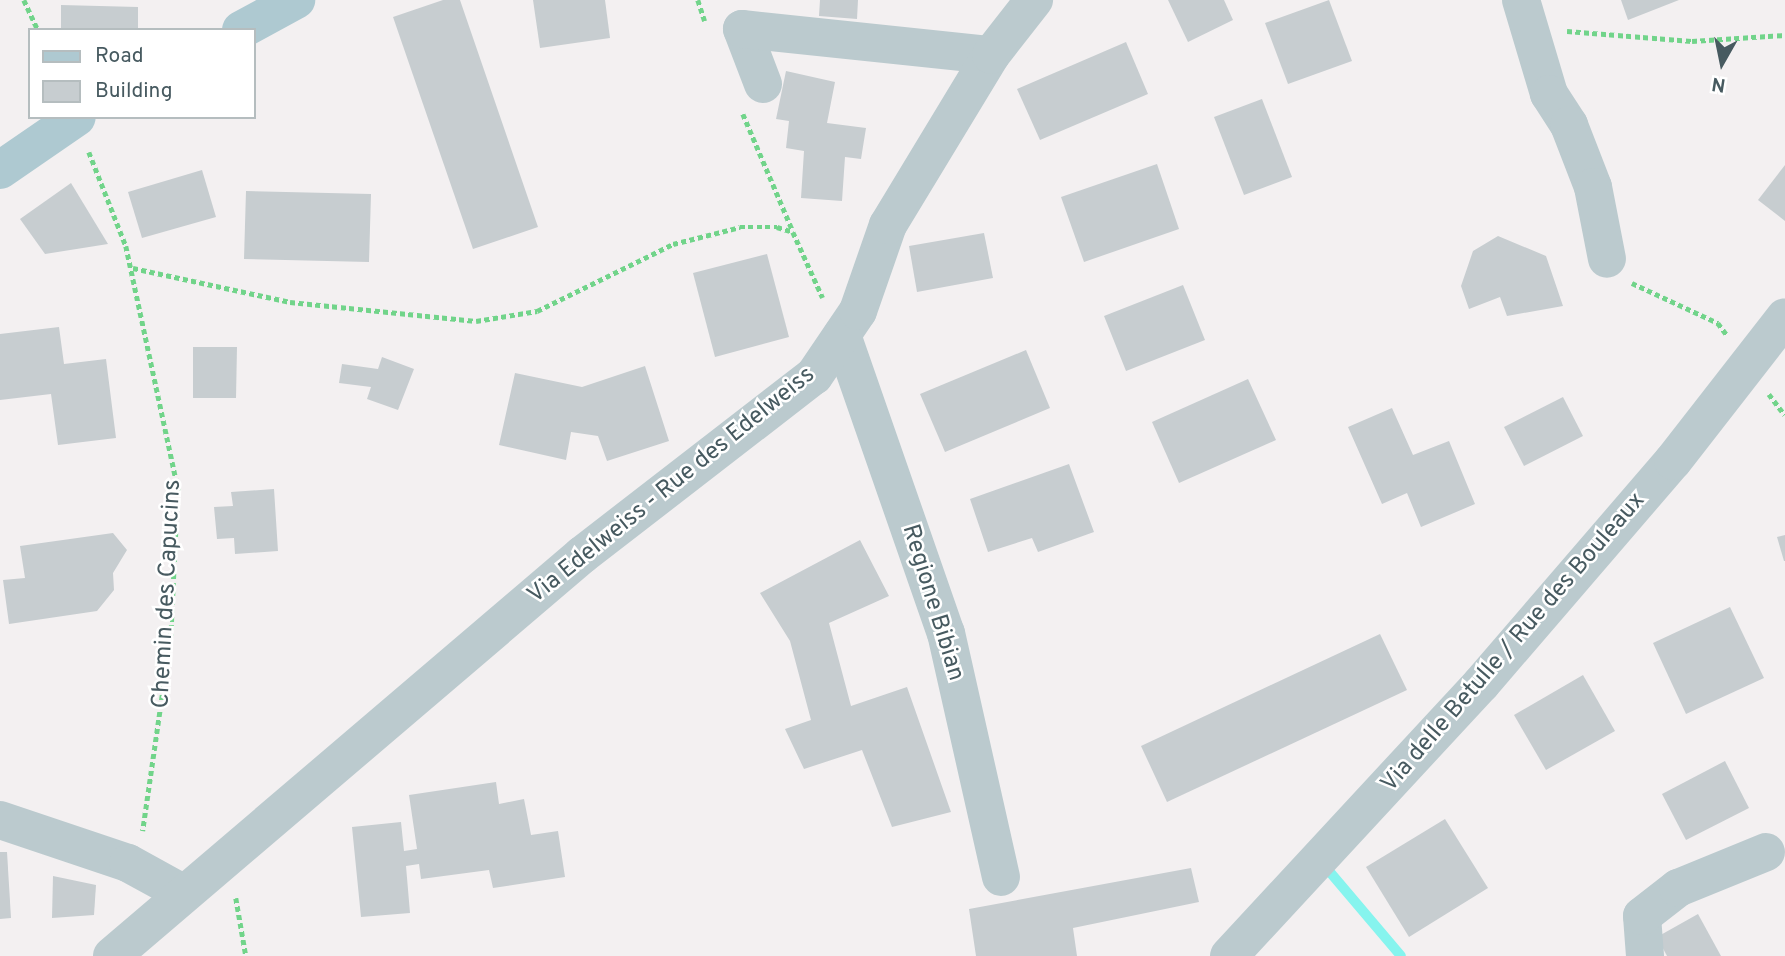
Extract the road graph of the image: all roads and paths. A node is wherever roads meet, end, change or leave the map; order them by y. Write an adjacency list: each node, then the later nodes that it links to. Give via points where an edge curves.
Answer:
1 (24, 0): 5 (path)
2 (296, 0): 6 (main road)
3 (1034, 0): 8 (street, Via Edelweiss - Rue des Edelweiss)
4 (1526, 18): 7 (path, via 1724,42); 13 (street, via 1549,94 1569,125 1593,187)
5 (37, 28)
6 (245, 28)
7 (1785, 35)
8 (991, 54): 9 (street, via 742,29); 16 (street, Via Edelweiss - Rue des Edelweiss, via 888,225 859,311)
9 (763, 84)
10 (73, 119): 12 (main road)
11 (74, 119): 14 (path, Chemin des Capucins)
12 (0, 170)
13 (1607, 259): 17 (path, via 1623,280 1718,323)
14 (132, 268): 16 (path, via 290,302 476,321 537,311 673,244 740,227 777,227 793,232); 20 (path, Chemin des Capucins, via 178,489 168,663)
15 (1785, 317): 17 (street, Via delle Betulle / Rue des Bouleaux)
16 (842, 335): 22 (street, Via Edelweiss - Rue des Edelweiss, via 814,376 582,555); 23 (street, Regione Bibian, via 946,633)
17 (1747, 364): 18 (path); 27 (street, Via delle Betulle / Rue des Bouleaux, via 1673,461 1481,684)
18 (1785, 415)
19 (0, 820): 24 (street, via 128,863)
20 (142, 838)
21 (1766, 852): 28 (street, via 1678,888 1642,916)
22 (229, 853): 24 (street, Via Edelweiss - Rue des Edelweiss); 26 (path)
23 (1001, 877)
24 (181, 892): 25 (street, Via Edelweiss - Rue des Edelweiss)
25 (112, 956)
26 (246, 956)
27 (1229, 956)
28 (1645, 956)

